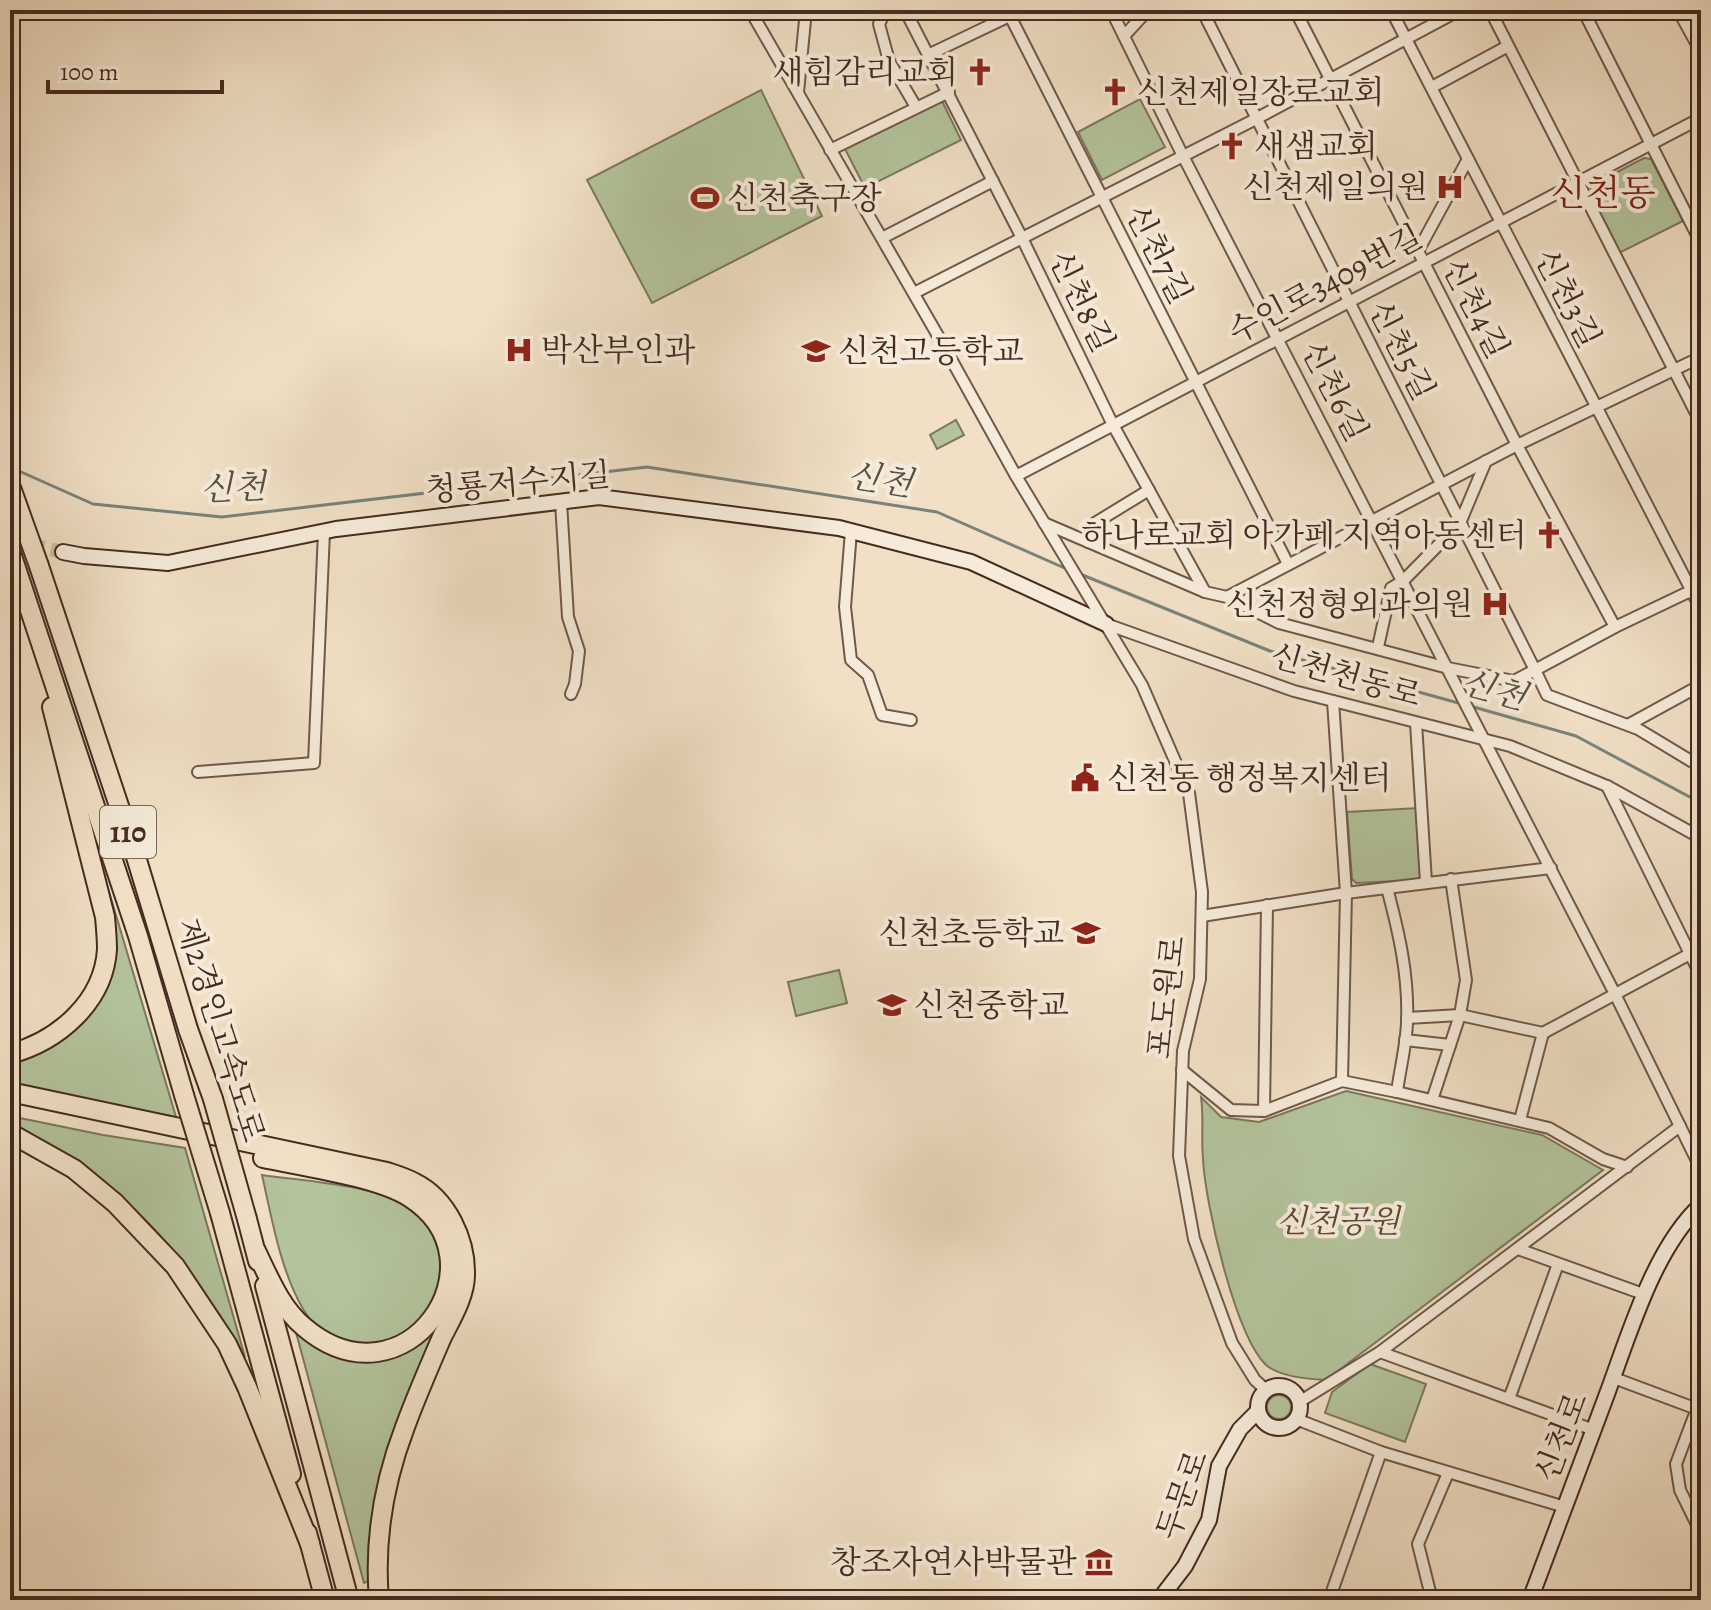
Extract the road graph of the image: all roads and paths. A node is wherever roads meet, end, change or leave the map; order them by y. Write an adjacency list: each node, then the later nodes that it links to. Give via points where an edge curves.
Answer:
1 (750, 10): 24 (street)
2 (806, 10): 24 (street)
3 (892, 10): 25 (street, via 879,24 889,61)
4 (905, 10): 20 (street, 신천8길)
5 (1022, 10): 15 (street)
6 (1111, 10): 16 (street, 신천6길)
7 (1148, 10): 16 (street)
8 (1202, 10): 27 (street, 신천5길)
9 (1295, 10): 21 (street, 신천4길)
10 (1391, 10): 17 (street, 신천3길)
11 (1460, 10): 17 (street)
12 (1490, 10): 18 (street)
13 (1583, 10): 28 (street)
14 (1678, 10): 19 (street)
15 (1009, 13): 20 (street); 34 (street, 신천7길)
16 (1124, 36): 30 (street, 신천6길)
17 (1406, 38): 21 (street); 22 (street, 신천3길)
18 (1508, 46): 22 (street); 33 (street)
19 (1701, 52)
20 (930, 54): 23 (street, 신천8길)
21 (1330, 79): 27 (street); 40 (street, 신천4길)
22 (1432, 87): 31 (street, 신천3길)
23 (949, 92): 25 (street); 32 (street, 신천8길)
24 (798, 94): 29 (street)
25 (916, 107): 29 (street)
26 (1701, 118): 28 (street, 수인로3409번길)
27 (1256, 119): 30 (street); 42 (street, 신천5길)
28 (1650, 144): 33 (street, 수인로3409번길); 36 (street)
29 (830, 150): 37 (street)
30 (1183, 156): 34 (street); 43 (street, 신천6길)
31 (1468, 159): 35 (street, 신천3길); 40 (street)
32 (993, 181): 37 (street); 38 (street, 신천8길)
33 (1576, 182): 35 (street, 수인로3409번길); 45 (street)
34 (1101, 198): 38 (street); 46 (street, 신천7길)
35 (1499, 222): 40 (street, 수인로3409번길); 47 (street, 신천3길)
36 (1697, 224): 39 (street)
37 (882, 238): 41 (street)
38 (1022, 238): 41 (street); 49 (street, 신천8길)
39 (1701, 243)
40 (1421, 256): 42 (street, 수인로3409번길); 50 (street, 신천4길)
41 (914, 293): 52 (street)
42 (1348, 301): 43 (street, 수인로3409번길); 53 (street, 신천5길)
43 (1279, 337): 46 (street, 수인로3409번길); 57 (street, 신천6길)
44 (1701, 357): 45 (street)
45 (1674, 370): 47 (street); 48 (street)
46 (1195, 382): 49 (street, 수인로3409번길); 65 (street, 신천7길)
47 (1595, 407): 50 (street); 67 (street, 신천3길)
48 (1701, 423)
49 (1113, 425): 52 (street, 수인로3409번길); 55 (street, 신천8길)
50 (1517, 445): 51 (street); 73 (street, 신천4길)
51 (1486, 461): 53 (street); 58 (street)
52 (1016, 476): 59 (street)
53 (1440, 484): 57 (street); 58 (street, 신천5길)
54 (10, 485): 119 (highway, 제2경인고속도로 / 110, bridge, via 137,860)
55 (1149, 490): 62 (street, via 1095,523); 68 (street, 신천8길)
56 (561, 502): 60 (street, 청룡저수지길, via 599,497); 61 (street, 청룡저수지길); 78 (street, via 568,617 579,651)
57 (1372, 519): 65 (street); 66 (street, 신천6길)
58 (1460, 523): 66 (street); 76 (street, 신천5길)
59 (1046, 527): 62 (street); 72 (street, 포도원로)
60 (851, 531): 72 (street, 청룡저수지길, via 971,562); 80 (street, via 845,607 851,660 868,675 882,715)
61 (324, 532): 63 (street, 청룡저수지길, via 168,563); 85 (street, via 314,763)
62 (1088, 542): 68 (street)
63 (63, 552)
64 (12, 557): 71 (highway, 제2경인고속도로 / 110)
65 (1288, 564): 69 (street)
66 (1403, 581): 74 (street, via 1391,588); 75 (street, 신천6길)
67 (1696, 589): 70 (street, 신천3길); 73 (street)
68 (1205, 592): 69 (street)
69 (1227, 597): 74 (street, via 1279,623)
70 (1701, 609)
71 (31, 610): 104 (highway, via 105,917 107,951 102,974 75,1017 44,1041); 136 (highway, 제2경인고속도로 / 110, bridge, via 138,936)
72 (1103, 618): 79 (street, 신천천동로); 94 (street, 포도원로, via 1142,685 1189,793)
73 (1615, 627): 76 (street)
74 (1378, 647): 75 (street)
75 (1448, 668): 76 (street, via 1514,681); 83 (street, 신천6길)
76 (1535, 670): 82 (street, 신천5길, via 1547,695)
77 (1701, 685): 82 (street)
78 (571, 694)
79 (1333, 701): 81 (street, 신천천동로); 92 (street)
80 (911, 720)
81 (1416, 723): 83 (street, 신천천동로); 90 (street)
82 (1628, 725): 84 (street, 신천5길)
83 (1485, 739): 86 (street, 신천천동로); 88 (street, 신천6길)
84 (1701, 767)
85 (198, 772)
86 (1607, 786): 87 (street, 신천천동로); 96 (street)
87 (1701, 838)
88 (1551, 868): 89 (street); 98 (street, 신천6길)
89 (1451, 879): 90 (street); 99 (street, via 1466,980)
90 (1426, 882): 91 (street)
91 (1387, 888): 92 (street); 100 (street, via 1402,945)
92 (1346, 893): 93 (street); 106 (street)
93 (1267, 905): 94 (street); 111 (street)
94 (1202, 916): 105 (street, 포도원로, via 1200,979)
95 (1701, 948): 96 (street)
96 (1690, 954): 97 (street); 98 (street)
97 (1701, 976)
98 (1615, 994): 101 (street); 113 (street, 신천6길)
99 (1460, 1015): 100 (street); 101 (street); 103 (street)
100 (1407, 1018): 102 (street)
101 (1543, 1033): 112 (street)
102 (1405, 1040): 103 (street); 108 (street)
103 (1450, 1045): 109 (street)
104 (10, 1054)
105 (1182, 1070): 111 (street, via 1231,1110); 124 (street, 포도원로, via 1179,1156 1194,1239 1232,1343)
106 (1342, 1081): 108 (street); 111 (street)
107 (10, 1092): 139 (highway, via 387,1172 417,1184 441,1203 461,1245 465,1276 386,1487 378,1542)
108 (1397, 1092): 109 (street)
109 (1432, 1100): 112 (street)
110 (10, 1102): 119 (highway, via 382,1185 408,1196 439,1227 447,1245 448,1286 434,1318 419,1335 392,1350 344,1351 305,1328 288,1310)
111 (1264, 1111)
112 (1520, 1120): 115 (street, via 1549,1128)
113 (1680, 1126): 115 (street); 116 (street, 신천6길)
114 (10, 1133): 136 (highway, via 74,1169 115,1203 182,1276 227,1344)
115 (1627, 1167): 118 (street)
116 (1701, 1169)
117 (1701, 1205): 121 (street, 신천로, via 1666,1249)
118 (1518, 1249): 120 (street); 122 (street)
119 (256, 1251): 138 (highway, 제2경인고속도로 / 110)
120 (1558, 1264): 121 (street); 126 (street)
121 (1646, 1295): 123 (street, 신천로)
122 (1380, 1352): 126 (street); 127 (street)
123 (1614, 1378): 129 (street); 131 (street, 신천로)
124 (1266, 1390): 127 (street, via 1288,1388); 128 (street)
125 (1701, 1398): 129 (street)
126 (1509, 1399): 131 (street)
127 (1299, 1402): 130 (street)
128 (1258, 1411): 130 (street, via 1275,1427); 140 (street, 두문로, via 1240,1429 1219,1466 1209,1520 1185,1566)
129 (1699, 1412): 135 (street, via 1676,1464 1680,1490)
130 (1296, 1419): 132 (street)
131 (1594, 1430): 134 (street, 신천로)
132 (1381, 1452): 133 (street); 141 (street)
133 (1448, 1473): 134 (street); 142 (street, via 1418,1544)
134 (1565, 1507): 143 (street, 신천로)
135 (1701, 1533)
136 (310, 1544): 137 (highway, 제2경인고속도로 / 110)
137 (325, 1600)
138 (349, 1600)
139 (379, 1600)
140 (1159, 1600)
141 (1329, 1600)
142 (1432, 1600)
143 (1530, 1600)

